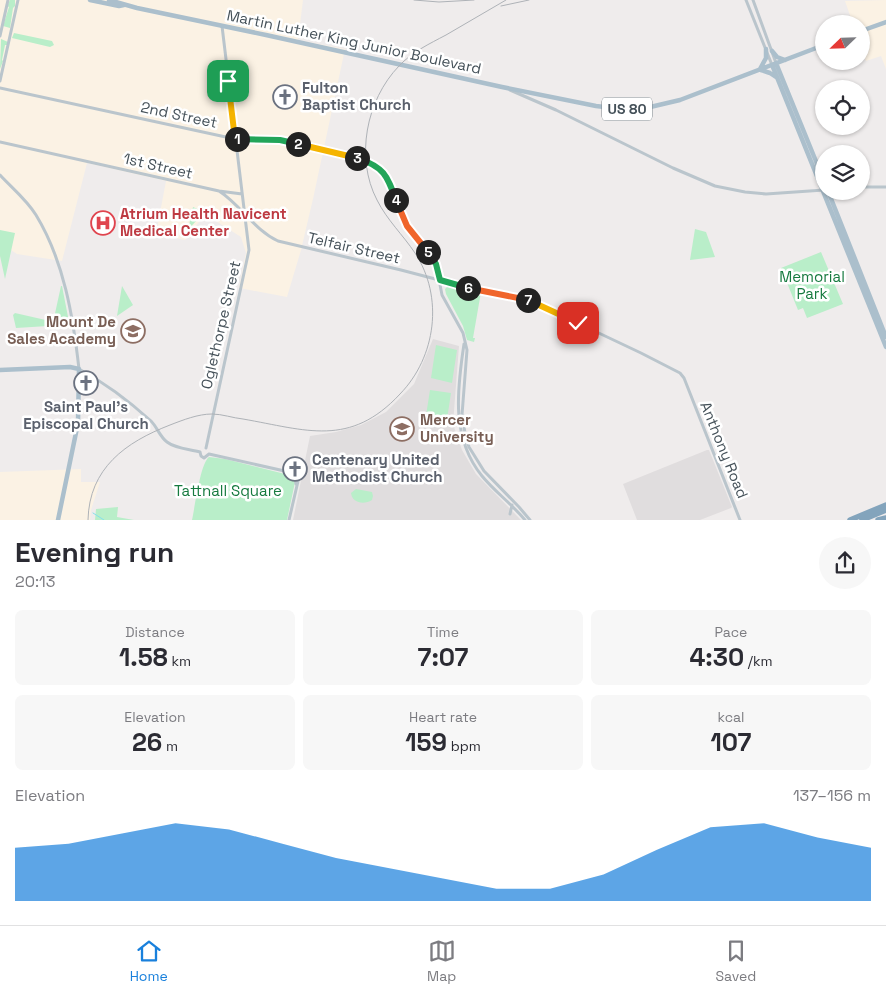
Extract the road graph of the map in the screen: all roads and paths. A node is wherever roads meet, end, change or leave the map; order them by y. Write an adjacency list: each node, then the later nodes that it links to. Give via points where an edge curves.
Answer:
1 (8, 0): 11 (street)
2 (18, 0): 19 (street)
3 (90, 0): 7 (main road, Martin Luther King Junior Boulevard / US 80)
4 (109, 0): 7 (main road, Martin Luther King Junior Boulevard / US 80)
5 (746, 0): 13 (street)
6 (753, 0): 13 (street)
7 (124, 5): 9 (main road, Martin Luther King Junior Boulevard / US 80)
8 (886, 22): 10 (main road)
9 (222, 26): 20 (main road, Martin Luther King Junior Boulevard / US 80); 26 (street, Oglethorpe Street)
10 (870, 28)
11 (0, 36)
12 (815, 49): 14 (main road)
13 (769, 50): 14 (main road); 15 (street); 16 (main road)
14 (785, 60): 15 (main road); 17 (main road)
15 (774, 64): 16 (main road, US 80); 17 (main road); 18 (main road)
16 (759, 70): 18 (main road); 23 (main road, US 80, via 680,100 646,108 596,106)
17 (780, 72): 28 (main road)
18 (778, 78): 29 (main road)
19 (0, 82)
20 (502, 87): 22 (main road, Martin Luther King Junior Boulevard / US 80); 24 (street)
21 (0, 88): 26 (street, 2nd Street)
22 (520, 91): 23 (main road, US 80); 24 (street)
23 (534, 94): 25 (main road)
24 (525, 97): 25 (street)
25 (533, 100): 33 (street, via 715,186 766,194)
26 (235, 139): 35 (street, Oglethorpe Street); 42 (street, 2nd Street, via 280,140 342,153 382,169 407,226 436,264)
27 (0, 142): 34 (street, 1st Street)
28 (815, 159)
29 (815, 166)
30 (0, 175): 47 (street, via 36,214 60,266)
31 (870, 187): 32 (street)
32 (886, 187)
33 (815, 191)
34 (218, 192): 35 (street); 38 (street, 1st Street)
35 (242, 194): 38 (street, Oglethorpe Street)
36 (829, 200): 44 (main road)
37 (829, 200): 46 (main road)
38 (244, 212): 39 (street, 1st Street); 40 (street, Oglethorpe Street)
39 (252, 221): 40 (street); 41 (street, 1st Street, via 272,238)
40 (245, 224): 49 (street, Oglethorpe Street, via 248,256)
41 (294, 246): 42 (street, Telfair Street)
42 (440, 280): 43 (street, Telfair Street, via 529,300); 45 (street, via 442,295)
43 (554, 312): 64 (street, Anthony Road, via 641,353 684,378)
44 (886, 337)
45 (465, 342): 54 (street, via 458,398 462,437 479,472); 57 (street, via 462,408 466,439 484,471)
46 (886, 347)
47 (79, 369): 48 (main road); 50 (street, via 117,393 155,426 166,441); 60 (main road, via 78,423)
48 (0, 370)
49 (206, 448): 50 (street); 51 (street)
50 (200, 452): 51 (street, via 204,458)
51 (209, 454): 52 (street)
52 (285, 471): 53 (street, via 294,476); 53 (street, via 299,477)
53 (297, 487): 61 (street)
54 (512, 505): 57 (street); 58 (street)
55 (886, 505): 65 (highway)
56 (886, 510): 66 (highway)
57 (521, 512): 62 (street); 63 (street)
58 (510, 514)
59 (886, 518): 67 (highway)
60 (58, 520)
61 (289, 520)
62 (525, 520)
63 (530, 520)
64 (740, 520)
65 (850, 520)
66 (862, 520)
67 (878, 520)

